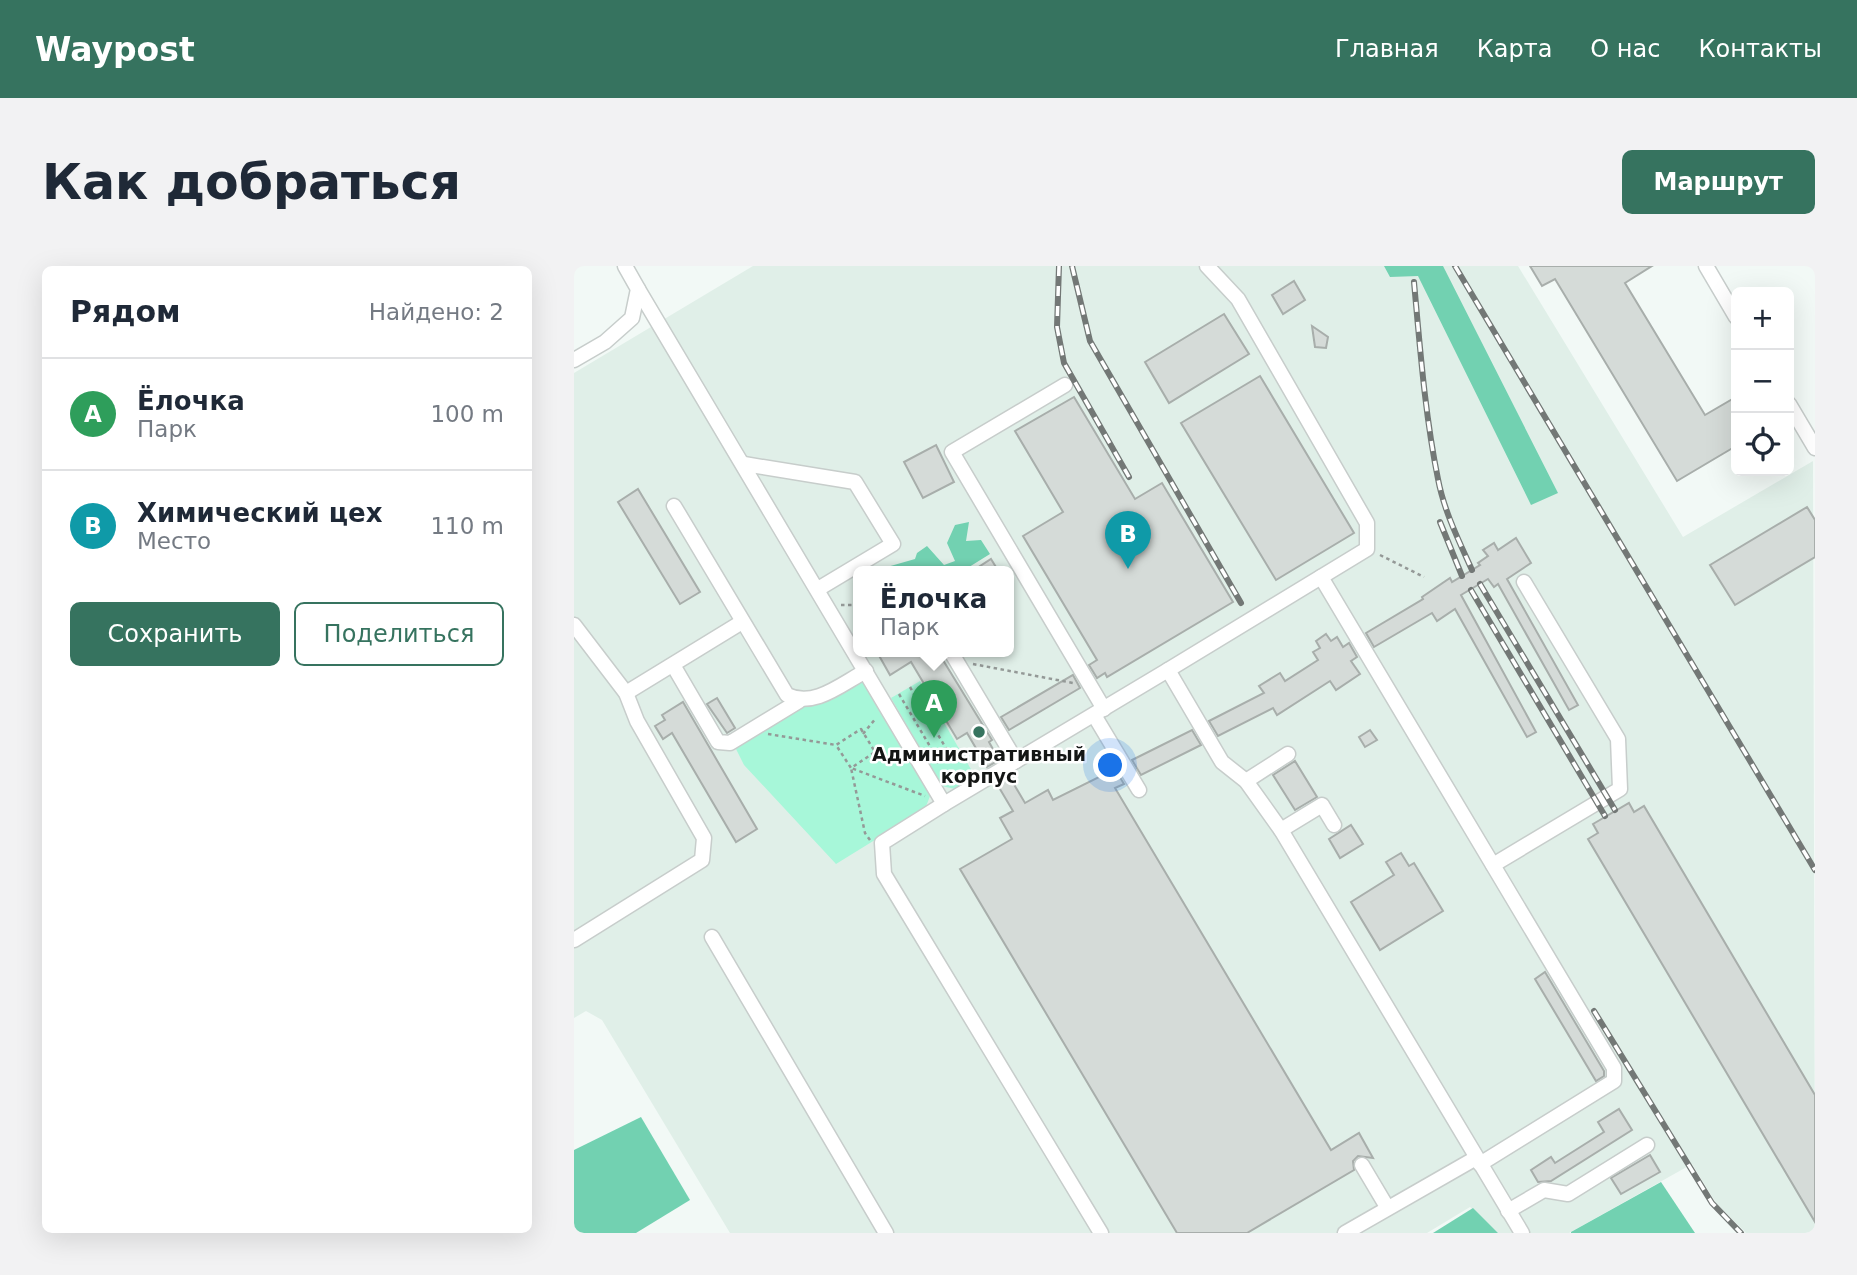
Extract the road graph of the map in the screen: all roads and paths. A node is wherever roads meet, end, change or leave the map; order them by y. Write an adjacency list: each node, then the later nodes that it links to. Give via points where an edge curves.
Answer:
1 (625, 266): 4 (street)
2 (1207, 266): 12 (street, via 1238,299 1367,523)
3 (1706, 266): 5 (street)
4 (638, 289): 6 (street, via 632,318); 10 (street)
5 (1731, 308)
6 (574, 359)
7 (1065, 386): 28 (street, via 952,452)
8 (1794, 412): 9 (street)
9 (1815, 448)
10 (744, 464): 13 (street, via 855,482 893,544); 18 (street)
11 (674, 506): 19 (street)
12 (1367, 549): 15 (street); 16 (path)
13 (856, 566)
14 (853, 568): 18 (street)
15 (1321, 577): 25 (street); 46 (street)
16 (1424, 578)
17 (1524, 582): 46 (street, via 1618,739 1620,789)
18 (818, 589): 21 (street)
19 (742, 622): 24 (street); 31 (street, via 787,695)
20 (576, 631): 29 (street)
21 (853, 649)
22 (858, 657): 26 (street)
23 (953, 657): 28 (path); 37 (street)
24 (673, 665): 29 (street); 33 (street, via 718,742 730,743)
25 (1168, 670): 32 (street); 40 (street, via 1222,762)
26 (866, 671): 31 (street, via 811,701); 39 (street)
27 (910, 687): 36 (path, via 950,755)
28 (1091, 687): 32 (street)
29 (626, 693): 48 (street, via 637,721 704,838 702,860)
30 (899, 694): 36 (path)
31 (799, 701): 33 (street)
32 (1099, 712): 37 (street); 41 (street)
33 (760, 725): 34 (path, via 769,736)
34 (836, 745): 38 (path); 38 (path, via 860,729 863,733 875,752)
35 (1288, 754): 40 (street)
36 (939, 761): 39 (path)
37 (1016, 761): 42 (street)
38 (851, 768): 42 (path); 45 (path, via 865,833 872,844)
39 (924, 770): 42 (street)
40 (1246, 780): 44 (street)
41 (1139, 790)
42 (944, 804): 45 (street)
43 (1334, 825): 44 (street, via 1322,805)
44 (1281, 830): 50 (street)
45 (882, 843): 55 (street, via 884,874)
46 (1493, 865): 50 (street, via 1614,1068 1614,1081)
47 (712, 937): 54 (street)
48 (574, 940)
49 (1647, 1145): 53 (street, via 1568,1194 1544,1190)
50 (1478, 1161): 52 (street); 53 (street)
51 (1362, 1165): 52 (street)
52 (1387, 1207): 56 (street)
53 (1508, 1210): 57 (street)
54 (886, 1233)
55 (1101, 1233)
56 (1345, 1233)
57 (1522, 1233)

